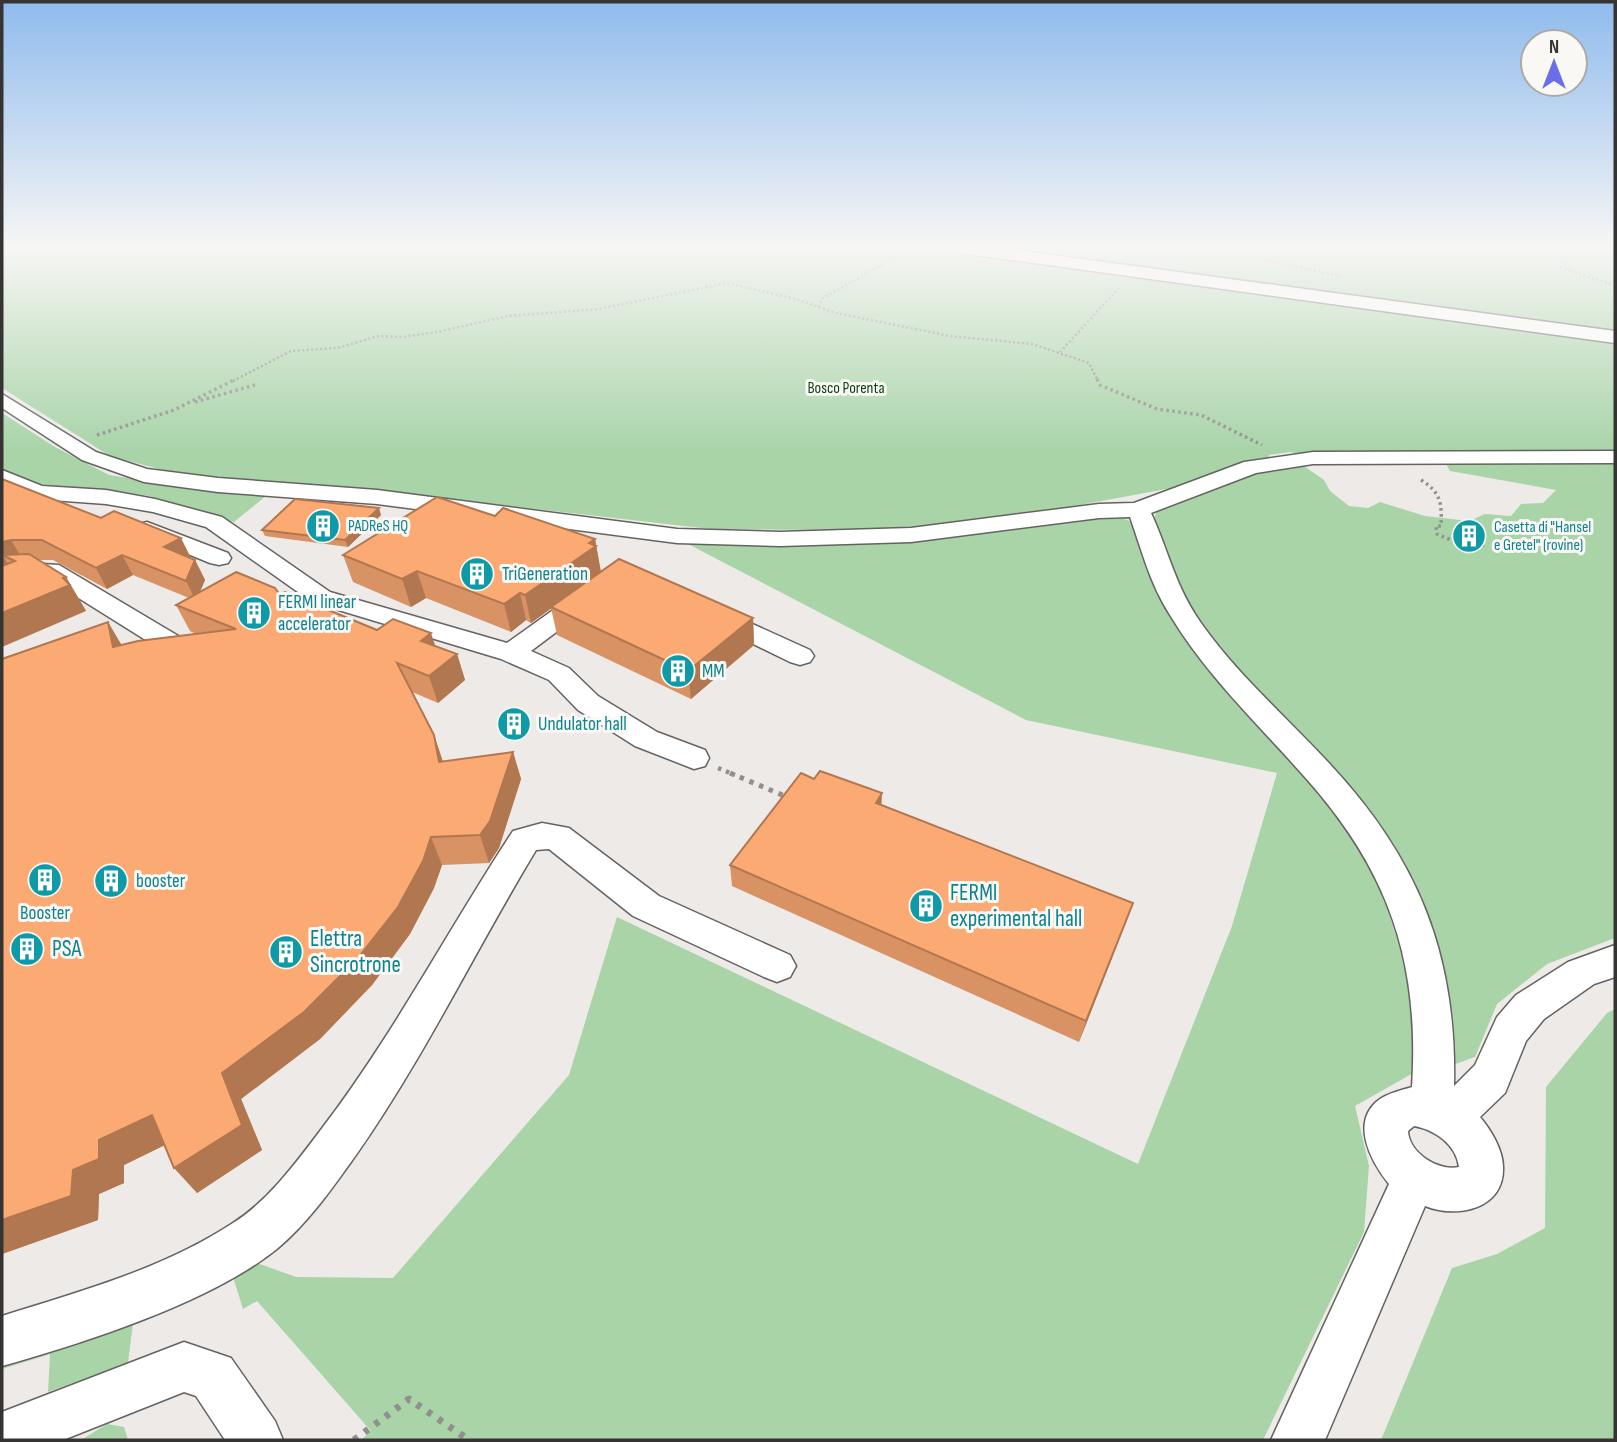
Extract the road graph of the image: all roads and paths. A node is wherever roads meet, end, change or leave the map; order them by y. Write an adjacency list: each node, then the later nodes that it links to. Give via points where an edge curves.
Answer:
1 (514, 315): 9 (path, via 437,332 379,336 337,348 291,351)
2 (856, 315): 6 (path, via 950,336 1032,344)
3 (1095, 315): 6 (path)
4 (1452, 315): 5 (main road)
5 (1615, 337)
6 (1060, 352): 13 (path, via 1089,363 1100,385 1157,409 1201,415)
7 (258, 384): 9 (path)
8 (2, 400): 10 (street)
9 (183, 406): 10 (path)
10 (71, 443): 16 (street, via 111,465 176,481 376,498 677,536 911,535 1099,510)
11 (1615, 457): 12 (street)
12 (1384, 458): 13 (street); 18 (path, via 1439,490 1442,520 1441,526 1436,526 1437,534 1465,546)
13 (1290, 461): 16 (street, via 1229,474)
14 (2, 477): 15 (street)
15 (38, 492): 17 (street, via 55,508); 19 (street, via 100,510); 24 (street, via 106,497 214,522 321,597)
16 (1138, 510): 30 (street, via 1155,560 1180,611 1244,696 1316,769 1381,854 1406,904 1424,958)
17 (79, 517)
18 (1485, 545)
19 (219, 558)
20 (2, 575): 23 (street, via 50,570 159,635)
21 (610, 581): 24 (street)
22 (697, 607): 25 (street)
23 (112, 641)
24 (511, 653): 26 (street, via 559,674 587,703 646,738)
25 (800, 656)
26 (694, 758): 27 (path)
27 (790, 799)
28 (1615, 961): 30 (street, via 1581,973 1530,1007 1511,1030 1490,1079)
29 (777, 966): 32 (street, via 646,906 557,837 525,839 369,1101 315,1174 253,1238 134,1298)
30 (1441, 1113): 31 (street, via 1414,1106 1399,1108 1389,1117 1385,1130 1388,1146); 31 (street, via 1466,1132 1477,1148 1482,1165 1478,1178 1469,1189 1453,1192)
31 (1415, 1178): 37 (street)
32 (2, 1341)
33 (2, 1439): 34 (street, via 184,1367 213,1376)
34 (256, 1440)
35 (355, 1440): 36 (path, via 409,1399)
36 (469, 1440)
37 (1298, 1440)

